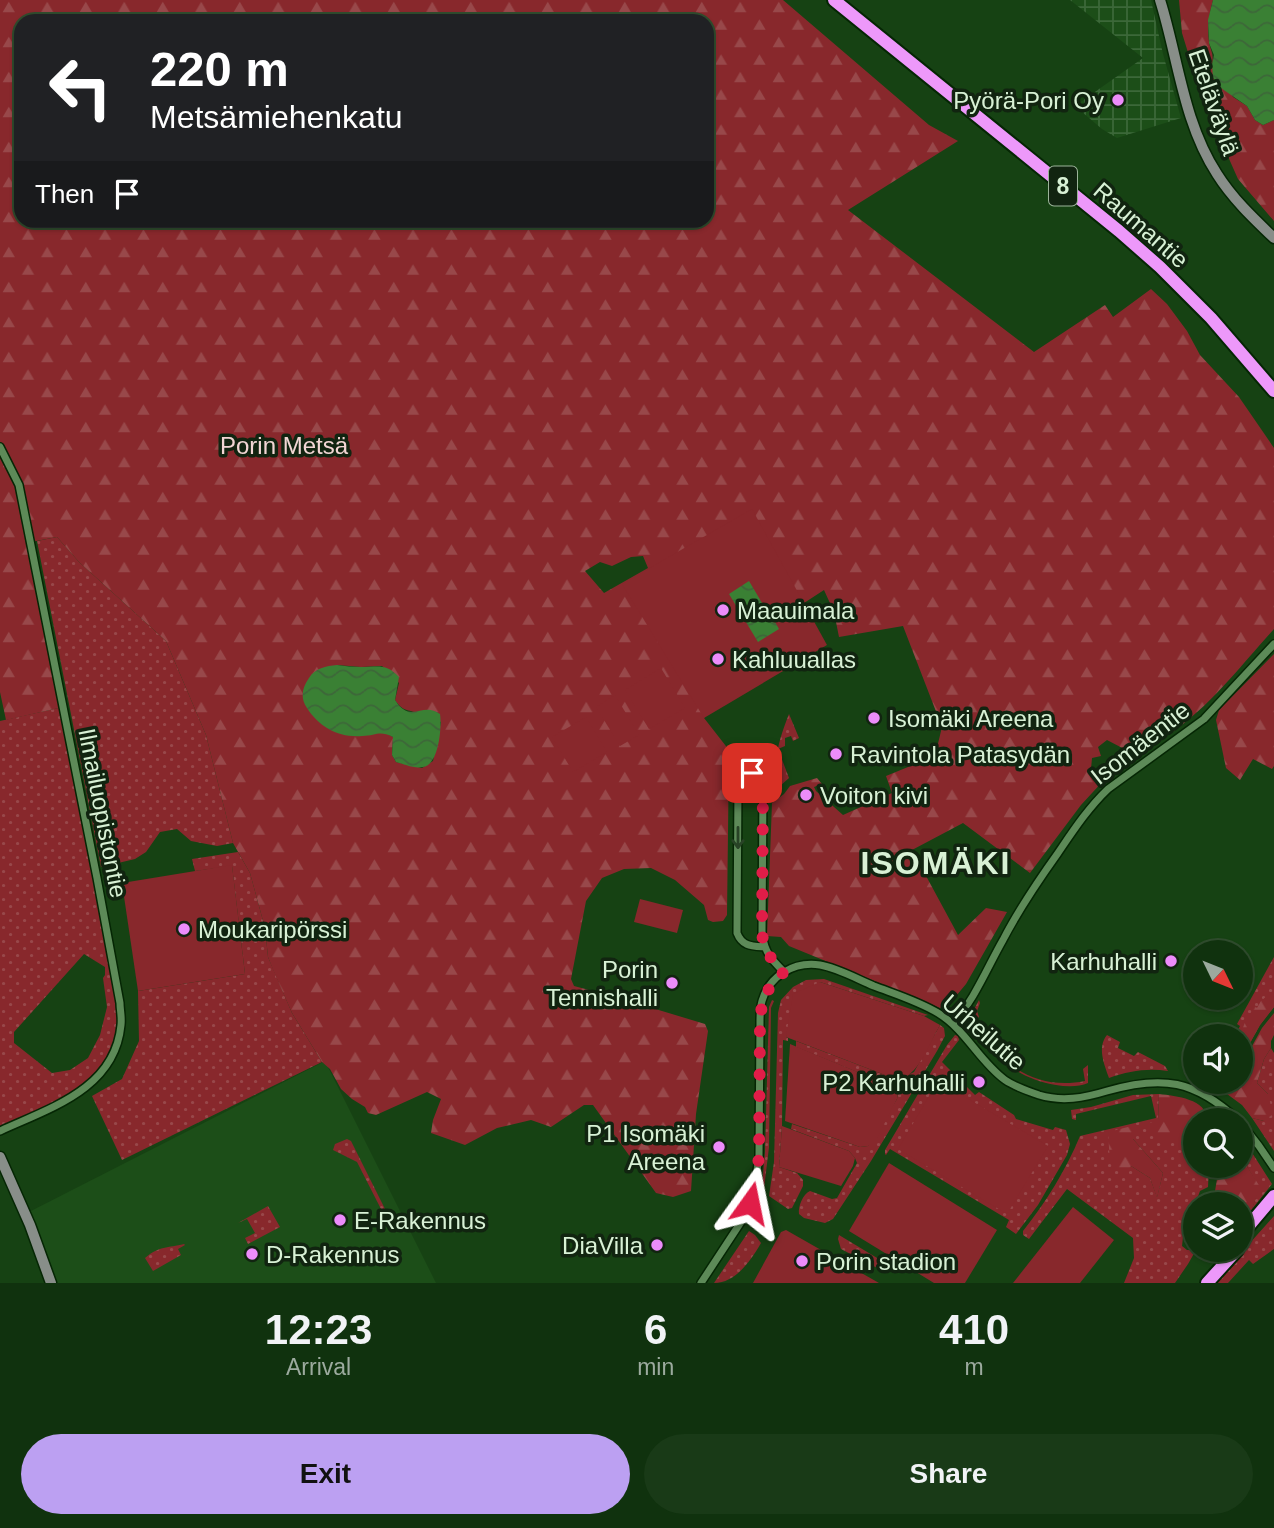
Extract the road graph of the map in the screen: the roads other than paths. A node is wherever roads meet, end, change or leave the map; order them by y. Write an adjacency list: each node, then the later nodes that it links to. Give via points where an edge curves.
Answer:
1 (834, 0): 4 (highway, Raumantie / 8, via 1160,267)
2 (1160, 0): 3 (main road, Eteläväylä, via 1204,151 1231,194)
3 (1274, 238)
4 (1274, 391)
5 (0, 447): 11 (street, Ilmailuopistontie, via 21,495 97,877 121,1023 113,1054 96,1080 70,1098)
6 (1274, 644): 9 (street, Isomäentie, via 1204,719 1096,801 1021,907)
7 (764, 947): 7 (street, one-way to 7, via 763,783 757,775 747,773 738,784 737,933 742,942); 8 (street)
8 (784, 972): 9 (street, Urheilutie, via 800,965 820,965 924,1005); 21 (street, via 768,988 760,1012 759,1157 754,1191 741,1222)
9 (953, 1023): 10 (street, Urheilutie, via 1006,1081 1042,1096 1088,1097 1131,1084 1169,1082 1198,1091)
10 (1223, 1108)
11 (0, 1131)
12 (1253, 1137): 14 (street, Urheilutie)
13 (0, 1157): 20 (main road)
14 (1274, 1168)
15 (1274, 1200): 16 (highway); 17 (highway)
16 (1253, 1222)
17 (1253, 1229)
18 (1218, 1262): 22 (highway)
19 (1226, 1262): 23 (highway)
20 (51, 1283)
21 (701, 1283)
22 (1200, 1283)
23 (1208, 1283)

